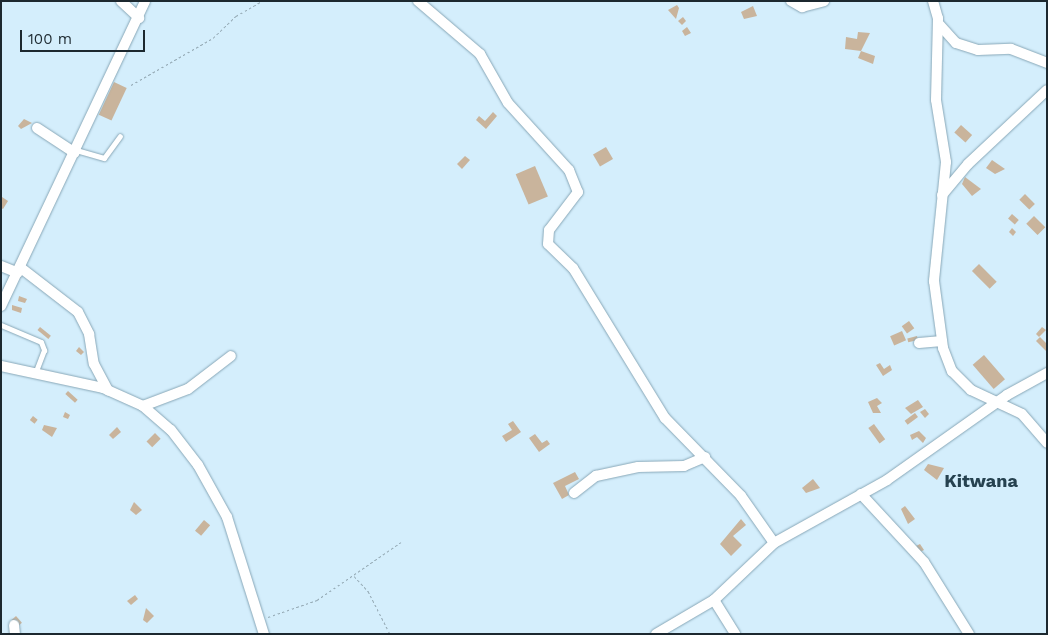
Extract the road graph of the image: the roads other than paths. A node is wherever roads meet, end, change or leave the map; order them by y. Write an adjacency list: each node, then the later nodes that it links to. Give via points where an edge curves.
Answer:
1 (121, 1): 7 (street)
2 (145, 1): 7 (street)
3 (418, 1): 29 (street, via 480,54 508,103 572,174 578,192 549,230 548,244 573,268 655,404)
4 (791, 1): 5 (street, via 802,7)
5 (824, 1)
6 (933, 1): 8 (street)
7 (138, 18): 13 (street)
8 (938, 23): 9 (street, via 956,43 978,50 1011,49); 14 (street, via 935,85 946,162)
9 (1047, 63)
10 (1047, 90): 14 (street, via 968,164)
11 (37, 128): 13 (street)
12 (120, 136): 13 (lane, via 104,158)
13 (75, 152): 16 (street)
14 (942, 196): 19 (street, via 934,281)
15 (1, 266): 16 (street)
16 (19, 271): 17 (street); 25 (street, via 78,312 89,334 94,364)
17 (1, 306)
18 (1, 325): 23 (lane, via 41,342 44,350)
19 (942, 341): 20 (street); 26 (street, via 960,380 978,397)
20 (919, 343)
21 (231, 356): 27 (street, via 188,389)
22 (1, 366): 23 (street)
23 (36, 370): 25 (street)
24 (1047, 374): 26 (street)
25 (108, 390): 27 (street)
26 (997, 404): 28 (street, via 1022,414); 31 (street)
27 (143, 406): 34 (street, via 188,450 213,490 232,529)
28 (1047, 443)
29 (705, 458): 30 (street, via 684,466 638,466 596,476); 32 (street, via 741,496)
30 (574, 493)
31 (861, 494): 32 (street); 37 (street, via 924,562)
32 (774, 543): 33 (street)
33 (714, 600): 35 (street); 36 (street)
34 (264, 634)
35 (656, 634)
36 (736, 634)
37 (969, 634)

